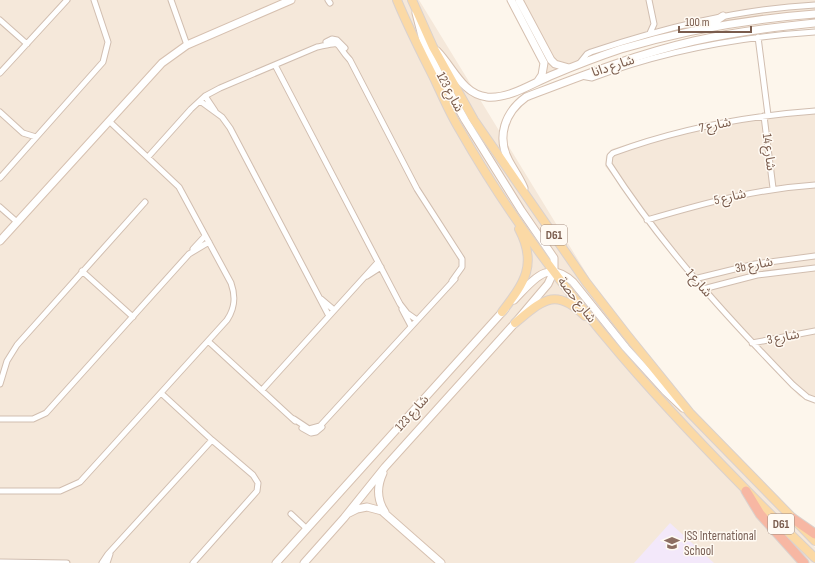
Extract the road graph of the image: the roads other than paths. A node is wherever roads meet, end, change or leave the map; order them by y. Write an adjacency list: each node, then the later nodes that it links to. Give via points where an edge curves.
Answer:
1 (67, 0): 24 (street)
2 (94, 0): 42 (street, via 108,42 103,62)
3 (171, 0): 25 (street)
4 (291, 0): 25 (street)
5 (392, 0): 10 (street)
6 (412, 0): 12 (main road, شارع حصة / D61)
7 (511, 0): 18 (street)
8 (649, 0): 13 (street)
9 (521, 2): 18 (street)
10 (399, 4): 52 (main road, شارع حصة / D61, via 459,130)
11 (815, 5): 15 (street)
12 (416, 11): 26 (main road, شارع حصة / D61); 64 (street, شارع 123, via 423,40 438,72 521,210 554,258)
13 (653, 13): 21 (street, via 654,26); 22 (street)
14 (815, 14): 19 (street, شارع دانا)
15 (723, 16): 19 (street); 22 (street)
16 (0, 20): 24 (street)
17 (815, 23): 27 (street, شارع دانا, via 693,41)
18 (529, 27): 30 (street, via 551,60 555,64); 33 (street, via 544,63)
19 (704, 29): 22 (street, شارع دانا)
20 (815, 32): 23 (street)
21 (649, 34): 22 (street); 29 (street, via 587,54)
22 (659, 35): 27 (street, via 656,47 626,57); 29 (street, شارع دانا)
23 (758, 37): 32 (street, via 692,48 628,65 592,78); 39 (street, شارع 14)
24 (26, 44): 31 (street)
25 (187, 45): 40 (street, via 162,63)
26 (433, 47): 33 (street, شارع دانا, via 463,85 478,94 496,97); 49 (main road, شارع حصة / D61, via 474,120)
27 (618, 64): 32 (street, شارع دانا)
28 (275, 65): 34 (street); 60 (street); 74 (street, via 330,40 337,40 343,45 417,189 464,258 466,264)
29 (578, 65): 30 (street, شارع دانا)
30 (569, 68): 33 (street, شارع دانا)
31 (0, 73)
32 (580, 76): 49 (street, شارع دانا, via 526,98 512,109 506,120 502,133 505,152)
33 (538, 81)
34 (205, 96): 35 (street); 38 (street)
35 (200, 101): 38 (street); 45 (street)
36 (815, 111): 39 (street, شارع 7)
37 (0, 112): 41 (street)
38 (216, 113): 68 (street, via 234,133)
39 (766, 115): 44 (street, شارع 7, via 680,132); 48 (street, شارع 14)
40 (109, 121): 45 (street); 54 (street)
41 (23, 133): 42 (street); 43 (street)
42 (36, 138): 43 (street)
43 (29, 146): 46 (street)
44 (617, 151): 53 (street, شارع 1, via 610,156 609,164)
45 (148, 157): 55 (street, via 179,187)
46 (0, 178)
47 (815, 185): 48 (street, شارع 5)
48 (773, 188): 53 (street, شارع 5, via 729,196)
49 (528, 198): 85 (main road, شارع حصة / D61, via 586,282)
50 (145, 202): 63 (street)
51 (0, 207): 54 (street)
52 (508, 207): 64 (main road, شارع حصة / D61); 71 (main road, via 529,257 524,280)
53 (647, 220): 65 (street, شارع 1)
54 (17, 222): 56 (street)
55 (205, 236): 57 (street); 58 (street)
56 (0, 241)
57 (208, 242): 58 (street); 78 (street, via 232,284 235,299 231,314)
58 (189, 254): 73 (street)
59 (815, 256): 65 (street, 3b شارع, via 755,264)
60 (378, 262): 61 (street); 66 (street)
61 (381, 267): 66 (street); 69 (street)
62 (815, 268): 67 (street, 3b شارع, via 757,275)
63 (82, 271): 73 (street); 81 (street, via 17,344 7,361)
64 (554, 271): 71 (street, شارع 123, via 534,280); 75 (street, شارع 123, via 548,284); 80 (main road, شارع حصة / D61); 85 (street, via 564,274 573,282 626,348 672,399)
65 (694, 279): 67 (street, شارع 1)
66 (361, 280): 70 (street)
67 (703, 289): 79 (street, شارع 1)
68 (316, 293): 70 (street); 72 (street)
69 (400, 304): 74 (street); 76 (street)
70 (334, 310): 72 (street)
71 (502, 312): 95 (street, شارع 123)
72 (329, 316): 82 (street)
73 (133, 317): 86 (street, via 42,416 33,419)
74 (417, 320): 76 (street)
75 (515, 323): 80 (main road, via 540,303 564,300 578,309); 88 (street, شارع 123)
76 (411, 326): 82 (street, via 318,427 311,429 294,419)
77 (815, 331): 79 (street, شارع 3)
78 (208, 341): 82 (street); 83 (street)
79 (752, 343): 84 (street, شارع 1, via 799,392)
80 (612, 344): 90 (main road, شارع حصة / D61, via 650,389)
81 (0, 384)
82 (262, 390)
83 (161, 393): 87 (street); 89 (street, via 74,486 52,492)
84 (815, 400)
85 (690, 413): 94 (main road, شارع حصة / D61)
86 (0, 419)
87 (212, 440): 98 (street); 105 (street, via 257,479 259,487)
88 (385, 467): 92 (street, via 378,491 381,506); 93 (street, شارع 123)
89 (0, 491)
90 (746, 491): 99 (main road, شارع حصة / D61); 109 (highway, via 760,514)
91 (291, 514): 95 (street)
92 (386, 514): 93 (street, via 367,507 352,511); 108 (street)
93 (344, 518): 107 (street, شارع 123)
94 (792, 518): 96 (highway); 97 (main road, شارع حصة / D61)
95 (307, 529): 106 (street, شارع 123)
96 (815, 534)
97 (815, 541)
98 (111, 551): 103 (street); 104 (street)
99 (815, 558)
100 (0, 562): 101 (street)
101 (49, 563): 102 (street)
102 (67, 563)
103 (102, 563)
104 (107, 563)
105 (193, 563)
106 (276, 563)
107 (304, 563)
108 (441, 563)
109 (804, 563)

